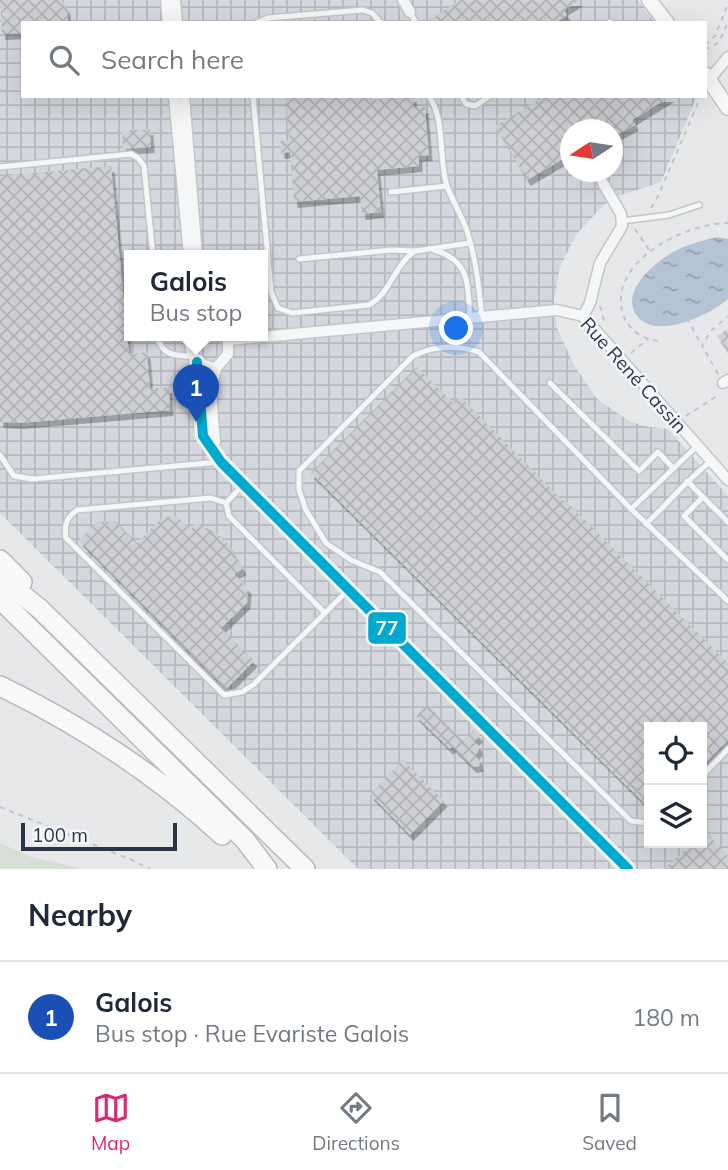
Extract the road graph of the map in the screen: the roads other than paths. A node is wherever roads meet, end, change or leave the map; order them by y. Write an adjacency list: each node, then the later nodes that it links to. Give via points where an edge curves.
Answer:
1 (166, 0): 6 (street)
2 (175, 0): 7 (street)
3 (403, 0): 5 (street)
4 (649, 0): 11 (street)
5 (410, 12): 10 (lane)
6 (168, 21)
7 (177, 21)
8 (261, 21): 9 (lane, via 363,10)
9 (379, 21)
10 (415, 21)
11 (665, 21)
12 (728, 57): 13 (street)
13 (707, 77): 20 (street)
14 (174, 98): 30 (street)
15 (184, 98): 31 (street)
16 (253, 98): 32 (lane)
17 (430, 98): 23 (lane)
18 (462, 98): 19 (lane, via 475,106)
19 (487, 98)
20 (728, 108)
21 (0, 167): 29 (lane, via 131,153 144,166)
22 (603, 183): 26 (street)
23 (447, 186): 24 (lane); 27 (lane)
24 (391, 192)
25 (699, 205): 26 (lane, via 669,215)
26 (622, 221): 36 (street, via 597,270)
27 (470, 243): 28 (lane); 37 (lane)
28 (431, 249): 33 (lane); 38 (lane, via 449,254 464,268)
29 (152, 250)
30 (188, 250)
31 (197, 250)
32 (267, 250)
33 (415, 251): 34 (lane, via 404,258 379,299 369,305 292,313 278,307 271,292); 35 (lane)
34 (268, 259)
35 (299, 259)
36 (583, 316): 37 (street, Rue René Cassin, via 557,310); 46 (street, Rue René Cassin)
37 (482, 317): 38 (street, Rue René Cassin)
38 (470, 318): 39 (street, Rue René Cassin)
39 (268, 335)
40 (158, 341): 43 (lane, via 167,353)
41 (190, 341): 43 (street)
42 (228, 341): 44 (street, via 228,354)
43 (195, 359): 44 (street, via 202,366); 47 (street, via 203,436)
44 (216, 368): 47 (street, via 211,392)
45 (550, 383): 51 (lane, via 639,471 658,452)
46 (697, 446): 49 (street, Rue René Cassin); 51 (lane)
47 (212, 450): 50 (street)
48 (0, 455): 50 (lane, via 14,475 33,479)
49 (711, 461): 52 (street, Rue René Cassin); 53 (lane)
50 (221, 462): 54 (street)
51 (673, 468): 57 (lane)
52 (728, 480)
53 (687, 481): 55 (lane); 59 (lane)
54 (243, 485): 56 (lane); 63 (street)
55 (703, 497): 58 (lane); 61 (lane, via 684,516)
56 (226, 503): 67 (lane, via 229,516); 67 (lane, via 211,498 76,510 65,531 69,543 224,695 253,685)
57 (631, 509): 59 (lane); 71 (lane, via 479,352 462,346 427,349 413,356 299,471 306,510 326,543 380,572 631,821)
58 (728, 522)
59 (646, 524): 65 (lane)
60 (0, 560): 66 (highway)
61 (728, 560)
62 (0, 576): 66 (highway)
63 (348, 590): 67 (lane); 74 (street)
64 (0, 599): 72 (highway, via 245,839)
65 (728, 601)
66 (40, 609): 73 (highway)
67 (325, 612)
68 (0, 686): 72 (highway, via 122,758)
69 (728, 749): 70 (lane)
70 (707, 771)
71 (644, 823)
72 (264, 866)
73 (305, 869)
74 (628, 869)

